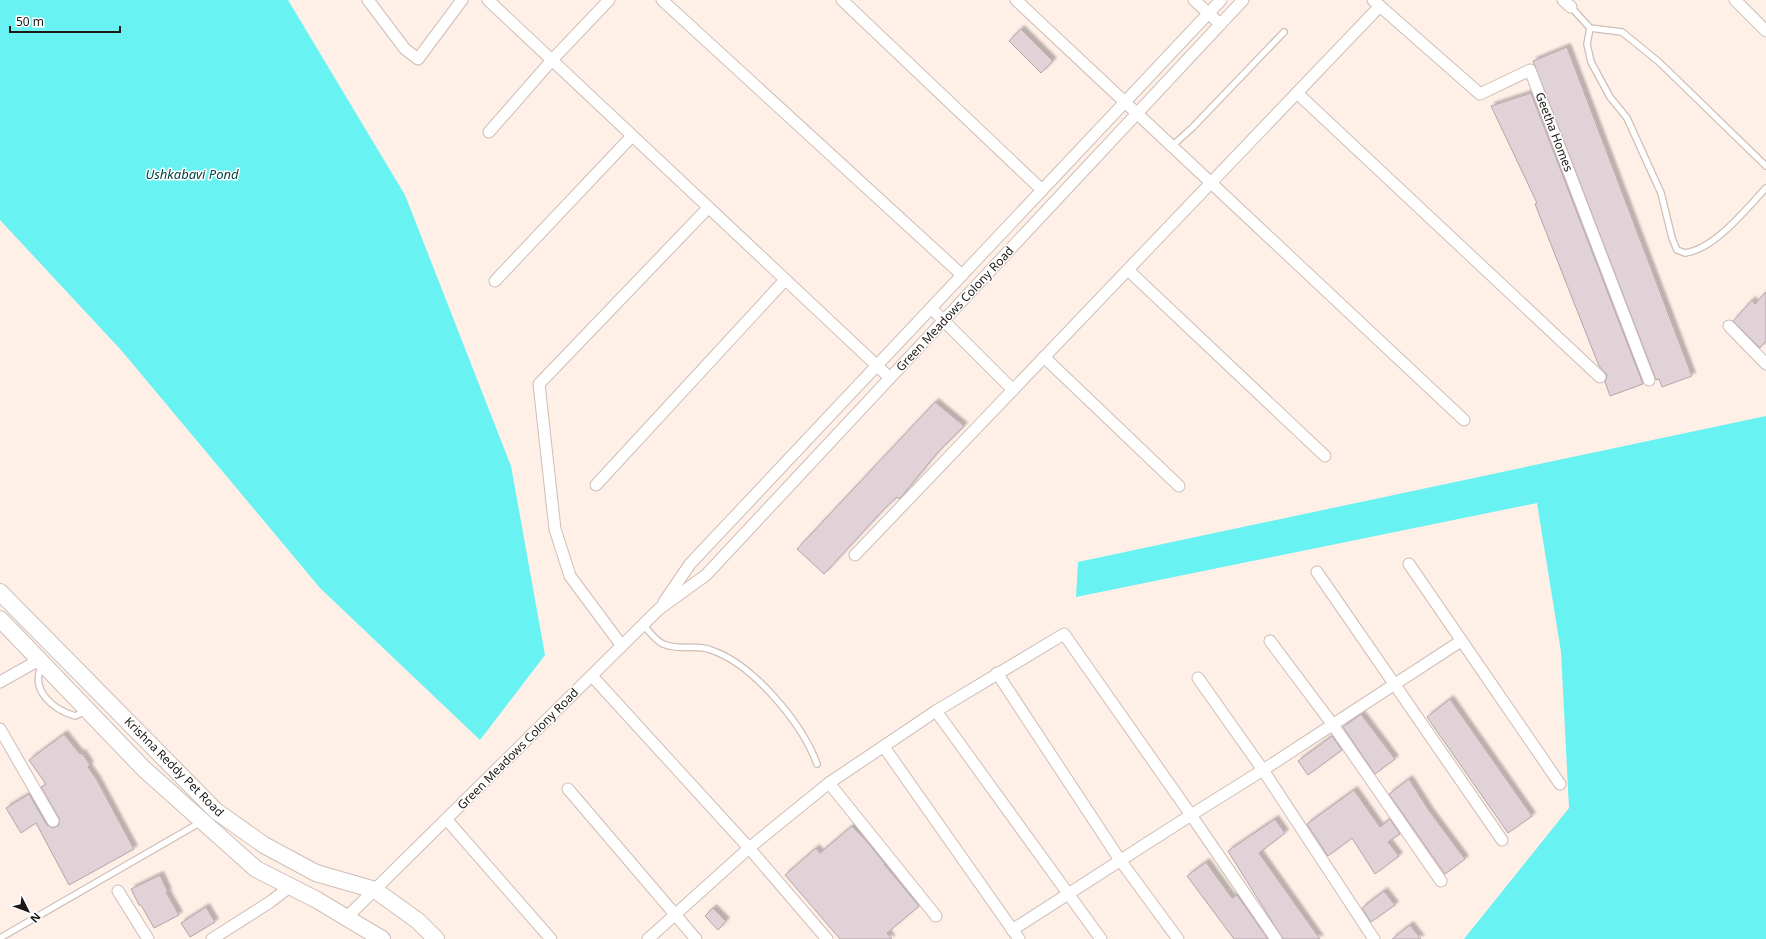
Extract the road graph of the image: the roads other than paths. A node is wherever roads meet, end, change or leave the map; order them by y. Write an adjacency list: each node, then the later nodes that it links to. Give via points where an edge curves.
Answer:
1 (368, 0): 11 (street, via 405,49 418,58)
2 (488, 0): 19 (street)
3 (609, 0): 19 (street)
4 (662, 0): 32 (street)
5 (842, 0): 29 (street)
6 (1016, 0): 21 (street)
7 (1194, 0): 14 (street)
8 (1221, 0): 14 (street, Green Meadows Colony Road)
9 (1243, 0): 15 (street, Green Meadows Colony Road)
10 (1735, 0): 17 (street)
11 (457, 2)
12 (1376, 3): 20 (street); 43 (street, Geetha Homes, via 1480,94 1530,70)
13 (1567, 4): 16 (lane)
14 (1208, 14): 15 (street); 21 (street, Green Meadows Colony Road)
15 (1220, 24): 22 (street, Green Meadows Colony Road)
16 (1590, 28): 26 (lane, via 1622,32 1659,62); 28 (lane, via 1587,44 1591,62 1601,83 1627,118 1661,193 1677,250 1685,253 1703,247 1727,228)
17 (1766, 31)
18 (1284, 32): 25 (lane)
19 (552, 60): 23 (street); 24 (street)
20 (1297, 93): 27 (street); 41 (street)
21 (1125, 102): 22 (street); 29 (street, Green Meadows Colony Road)
22 (1137, 113): 25 (street); 36 (street, Green Meadows Colony Road)
23 (490, 132)
24 (632, 136): 30 (street); 34 (street)
25 (1172, 146): 27 (street)
26 (1766, 166)
27 (1211, 183): 31 (street); 45 (street)
28 (1766, 188)
29 (1042, 190): 32 (street, Green Meadows Colony Road)
30 (708, 208): 33 (street); 58 (street, via 539,384 557,536 570,576)
31 (1128, 270): 38 (street); 46 (street)
32 (962, 275): 35 (street, Green Meadows Colony Road)
33 (785, 280): 40 (street); 47 (street)
34 (496, 281)
35 (931, 308): 36 (street); 40 (street, Green Meadows Colony Road)
36 (944, 320): 42 (street, Green Meadows Colony Road); 44 (street)
37 (1729, 326): 39 (street)
38 (1044, 357): 44 (street); 48 (street)
39 (1766, 364)
40 (876, 366): 42 (street); 53 (street, Green Meadows Colony Road, via 690,564)
41 (1600, 377)
42 (890, 378): 53 (street, Green Meadows Colony Road, via 706,575)
43 (1649, 380)
44 (1013, 390): 49 (street)
45 (1464, 420)
46 (1325, 456)
47 (596, 485)
48 (1179, 486)
49 (855, 555)
50 (1409, 564): 57 (street)
51 (1317, 572): 64 (street)
52 (0, 592): 84 (main road, Krishna Reddy Pet Road, via 216,811 264,845 316,873)
53 (660, 609): 55 (street, Green Meadows Colony Road)
54 (0, 619): 59 (main road, Krishna Reddy Pet Road)
55 (643, 625): 58 (street, Green Meadows Colony Road); 70 (lane, via 663,644 711,650 743,668 764,686 788,714 806,741)
56 (1270, 641): 67 (street)
57 (1461, 641): 64 (street); 73 (street)
58 (622, 646): 61 (street, Green Meadows Colony Road)
59 (41, 662): 63 (street); 65 (main road, Krishna Reddy Pet Road); 65 (lane, via 38,684 42,694 67,714 75,716)
60 (997, 673): 66 (street); 75 (street, via 1064,634); 81 (street)
61 (592, 676): 76 (street, Green Meadows Colony Road); 80 (street)
62 (1198, 678): 71 (street)
63 (0, 682)
64 (1394, 685): 67 (street); 79 (street)
65 (88, 710): 78 (main road, Krishna Reddy Pet Road, via 144,769)
66 (936, 711): 69 (street); 86 (street)
67 (1333, 725): 71 (street); 82 (street)
68 (0, 730): 77 (street)
69 (884, 747): 72 (street); 90 (street)
70 (817, 764)
71 (1263, 770): 75 (street); 103 (street)
72 (829, 783): 80 (street); 88 (street)
73 (1560, 784)
74 (568, 790): 87 (street)
75 (1191, 815): 81 (street); 102 (street)
76 (447, 820): 84 (street, Green Meadows Colony Road); 96 (street)
77 (53, 821)
78 (203, 821): 83 (main road, Krishna Reddy Pet Road, via 256,870); 91 (lane)
79 (1502, 840)
80 (749, 848): 87 (street); 99 (street)
81 (1120, 860): 86 (street); 101 (street)
82 (1441, 881)
83 (292, 886): 89 (main road, Krishna Reddy Pet Road); 93 (street)
84 (375, 890): 89 (street, Green Meadows Colony Road); 95 (main road, Krishna Reddy Pet Road, via 418,921)
85 (118, 892): 92 (street)
86 (1068, 893): 90 (street); 100 (street)
87 (676, 915): 97 (street); 98 (street)
88 (936, 916)
89 (347, 917): 94 (main road, Krishna Reddy Pet Road)
90 (1016, 934)
91 (0, 938)
92 (148, 939)
93 (212, 939)
94 (382, 939)
95 (436, 939)
96 (551, 939)
97 (648, 939)
98 (696, 939)
99 (827, 939)
100 (1101, 939)
101 (1178, 939)
102 (1276, 939)
103 (1374, 939)

